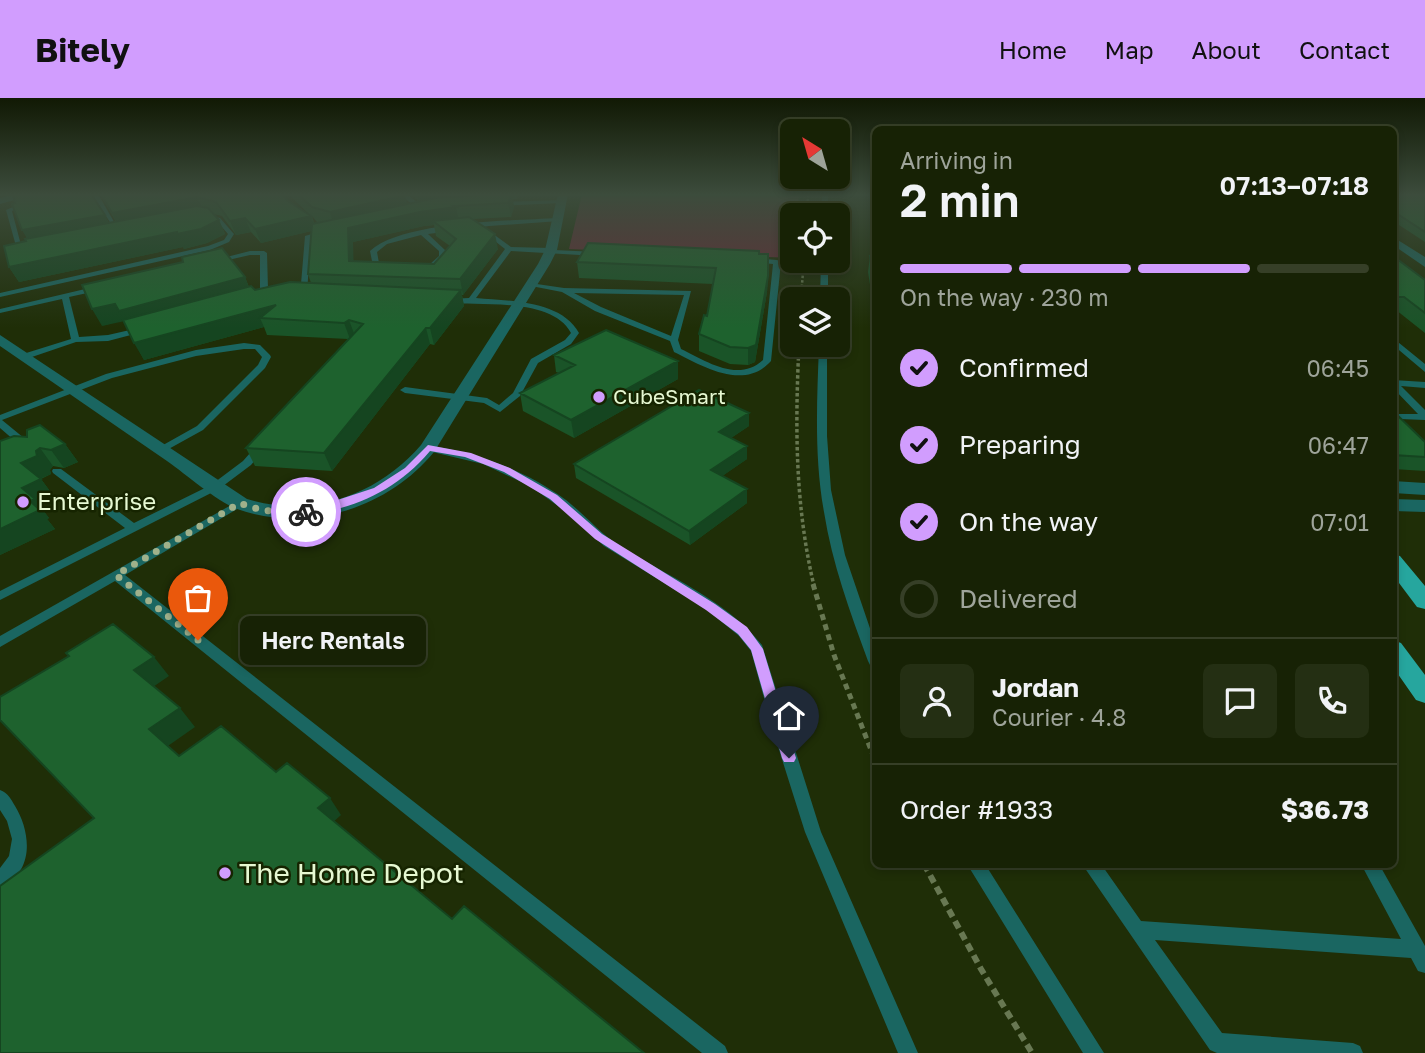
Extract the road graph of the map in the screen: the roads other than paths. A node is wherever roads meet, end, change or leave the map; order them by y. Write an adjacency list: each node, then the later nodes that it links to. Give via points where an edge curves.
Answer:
1 (16, 239): 9 (lane)
2 (228, 239): 23 (lane, via 210,248)
3 (308, 239): 24 (lane, via 303,294)
4 (399, 239): 19 (lane, via 375,248 376,264)
5 (429, 239): 18 (lane, via 444,255)
6 (495, 239): 10 (lane)
7 (553, 239): 12 (street)
8 (1397, 243): 17 (street)
9 (18, 246)
10 (509, 249): 12 (lane); 26 (lane)
11 (26, 251): 13 (lane)
12 (551, 251): 14 (lane); 21 (street)
13 (13, 254)
14 (604, 254)
15 (737, 260): 34 (lane, via 777,262 763,366 726,372 677,350)
16 (203, 263): 27 (lane, via 264,253 264,289)
17 (1425, 263)
18 (427, 267)
19 (398, 269)
20 (111, 285): 25 (lane)
21 (530, 285): 22 (lane); 29 (street)
22 (564, 290): 34 (lane); 34 (lane, via 688,293)
23 (0, 295)
24 (317, 295)
25 (65, 296): 30 (lane); 33 (lane)
26 (471, 300): 28 (lane); 29 (lane)
27 (246, 301)
28 (442, 301)
29 (518, 303): 44 (street); 44 (lane, via 565,319 575,333 534,361 516,394 500,408)
30 (0, 311)
31 (158, 325): 33 (lane, via 108,338)
32 (0, 338): 36 (street)
33 (75, 340): 36 (lane)
34 (674, 340)
35 (1397, 344): 38 (lane)
36 (26, 356): 42 (street)
37 (823, 357): 65 (lane, via 822,454 829,511 847,583)
38 (1425, 369)
39 (1397, 383): 40 (lane)
40 (1425, 385)
41 (1397, 387): 46 (lane)
42 (75, 389): 47 (lane); 50 (street); 50 (lane, via 211,349 244,346 264,352 267,358 262,366 200,428)
43 (405, 390): 44 (lane)
44 (458, 396): 49 (street)
45 (1397, 416): 46 (lane)
46 (1425, 416)
47 (0, 421): 51 (lane)
48 (265, 443): 53 (lane)
49 (428, 448): 56 (street, via 409,470 332,508 291,513); 77 (lane, via 468,455 541,489 607,542 711,607 751,640 813,832)
50 (161, 449): 53 (street)
51 (34, 451)
52 (57, 471): 59 (lane)
53 (215, 487): 56 (street); 59 (lane)
54 (1397, 488): 55 (street)
55 (1425, 489)
56 (240, 503): 61 (lane)
57 (1397, 505): 58 (street)
58 (1425, 506)
59 (133, 528): 62 (lane)
60 (1397, 566): 63 (highway)
61 (116, 575): 64 (lane); 76 (lane)
62 (0, 596)
63 (1425, 601)
64 (0, 642)
65 (872, 653)
66 (1397, 654): 67 (highway)
67 (1425, 693)
68 (0, 797): 72 (lane, via 14,814 20,833 19,856)
69 (977, 868): 78 (lane)
70 (1093, 868): 73 (lane)
71 (1371, 868): 74 (lane)
72 (0, 880)
73 (1136, 930): 74 (lane); 75 (lane)
74 (1421, 956)
75 (1219, 1048): 79 (lane)
76 (718, 1053)
77 (908, 1053)
78 (1094, 1053)
79 (1353, 1053)

